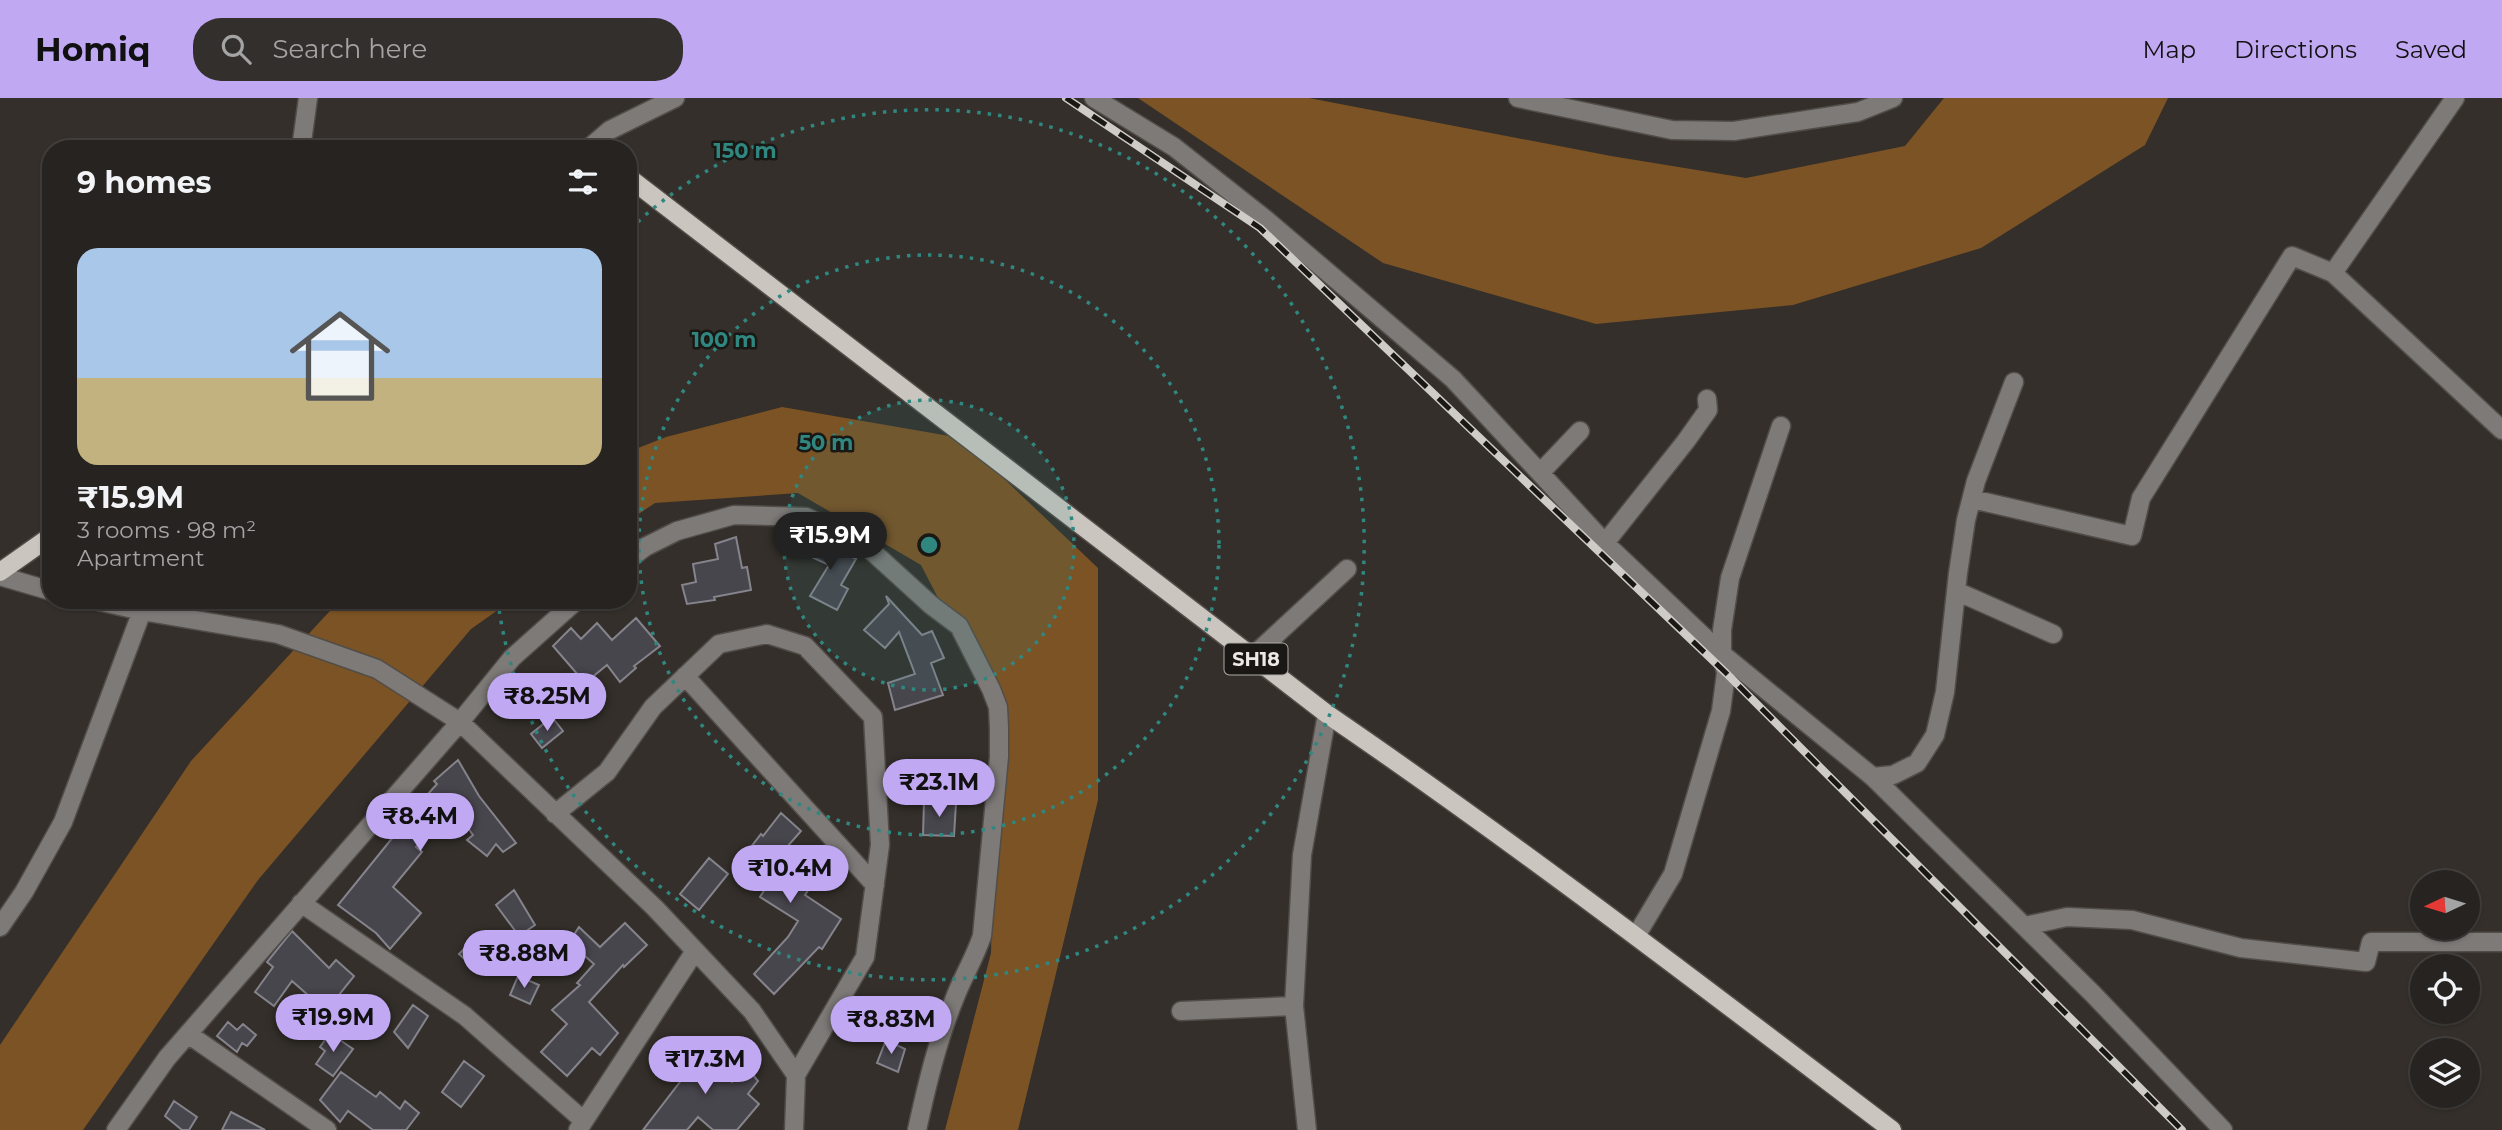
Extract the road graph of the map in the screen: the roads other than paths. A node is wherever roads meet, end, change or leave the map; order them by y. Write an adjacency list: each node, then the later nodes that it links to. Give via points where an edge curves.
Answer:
1 (308, 98): 7 (street)
2 (675, 98): 8 (street)
3 (1094, 98): 16 (street, via 1174,146 1264,218 1452,379)
4 (1518, 98): 5 (street, via 1672,130 1734,131 1858,112)
5 (1893, 98)
6 (2455, 98): 10 (street)
7 (302, 140)
8 (598, 140)
9 (637, 184): 30 (main road, SH18)
10 (2333, 273): 14 (street); 17 (street, via 2292,256 2141,498 2132,536)
11 (2014, 382): 17 (street)
12 (1707, 399): 19 (street, via 1708,410 1686,442)
13 (1781, 426): 29 (street, via 1730,578)
14 (2502, 430)
15 (1580, 431): 16 (street)
16 (1541, 472): 19 (street)
17 (1972, 499): 24 (street)
18 (42, 543): 22 (main road)
19 (1605, 543): 29 (street)
20 (637, 553): 51 (street, via 677,531 734,515 806,517 864,544 958,626 991,689 998,707 999,757 982,936 939,1046)
21 (1347, 569): 30 (street)
22 (0, 574): 23 (street)
23 (42, 588)
24 (1956, 591): 28 (street); 34 (street, via 1945,692 1935,735 1917,763 1893,775)
25 (133, 609): 27 (street)
26 (567, 609): 33 (street, via 512,658)
27 (142, 611): 33 (street, via 278,634 377,669); 39 (street, via 63,822)
28 (2053, 634)
29 (1722, 654): 34 (street); 40 (street, via 1726,673 1721,711 1673,874)
30 (1253, 656): 32 (main road, SH18)
31 (685, 676): 35 (street, via 653,707 607,772); 36 (street); 36 (street, via 719,644 767,634 805,646 873,717 880,845)
32 (1326, 714): 40 (main road, SH18); 43 (street, via 1302,855)
33 (460, 722): 35 (street); 37 (street)
34 (1873, 777): 38 (street)
35 (555, 814): 42 (street)
36 (875, 885): 46 (street, via 865,957)
37 (302, 903): 45 (street); 47 (street, via 465,1016)
38 (2025, 926): 41 (street, via 2067,917 2132,920 2241,948 2366,962 2371,942); 54 (street)
39 (0, 927)
40 (1636, 936): 53 (main road, SH18)
41 (2502, 942)
42 (695, 951): 46 (street, via 752,1011); 47 (street)
43 (1294, 1006): 44 (street); 52 (street)
44 (1181, 1012)
45 (188, 1034): 48 (street); 49 (street)
46 (796, 1075): 50 (street)
47 (581, 1125)
48 (116, 1130)
49 (327, 1130)
50 (794, 1130)
51 (917, 1130)
52 (1307, 1130)
53 (1892, 1130)
54 (2223, 1130)

